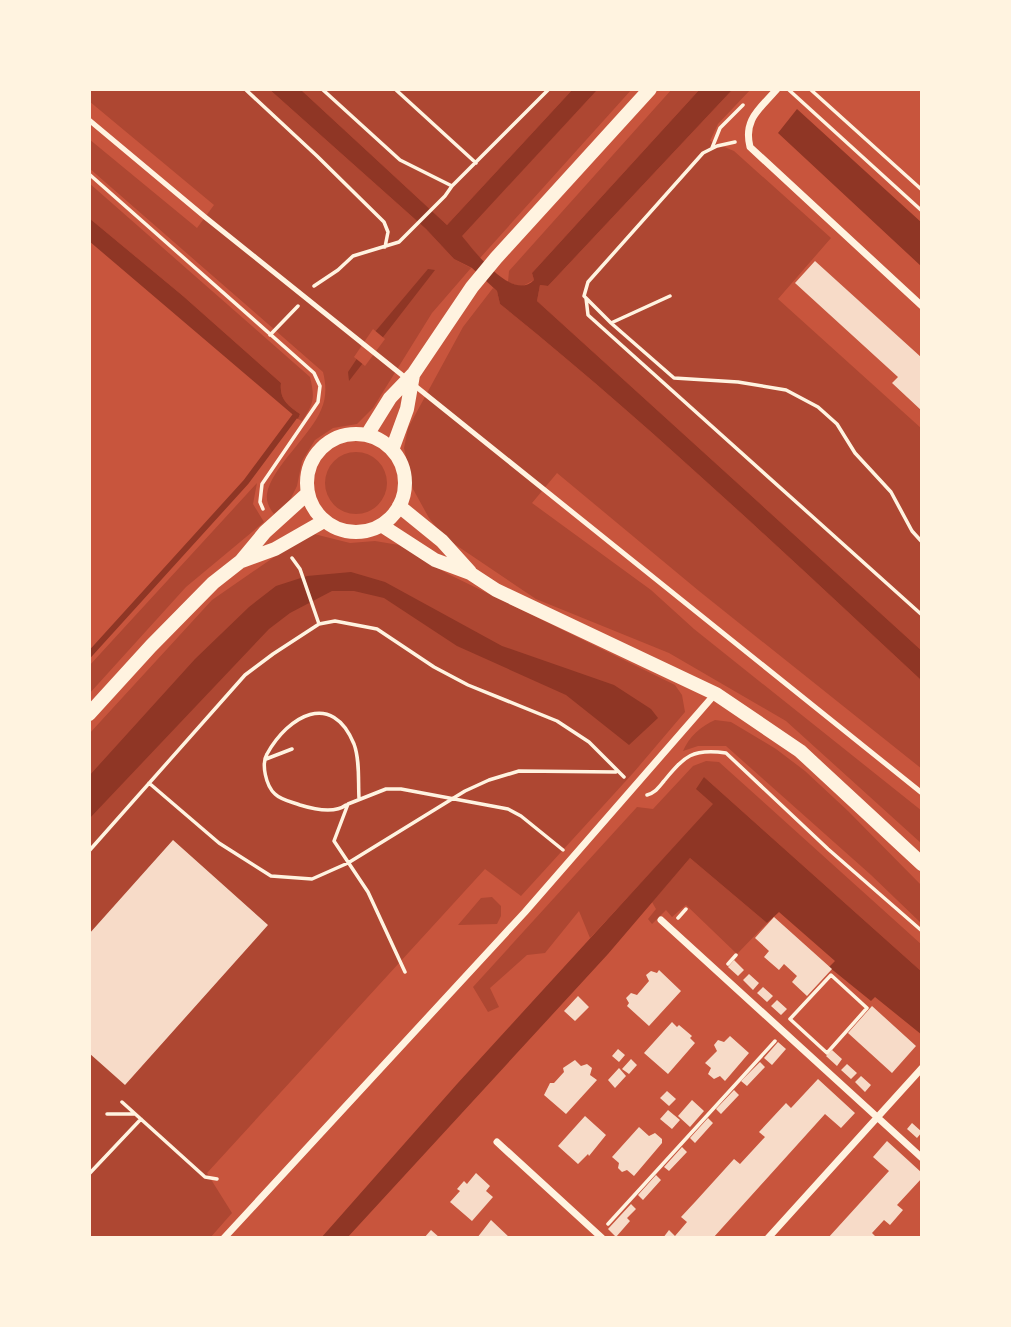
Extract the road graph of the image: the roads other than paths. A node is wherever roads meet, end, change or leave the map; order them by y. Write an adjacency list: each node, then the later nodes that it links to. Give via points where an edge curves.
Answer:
1 (650, 89): 5 (main road, via 496,258)
2 (777, 89): 4 (street, via 750,121 748,139 754,153)
3 (89, 120): 16 (lane)
4 (922, 306)
5 (414, 373): 6 (main road, via 390,398); 7 (main road)
6 (367, 435): 7 (main road); 8 (main road, via 339,436 326,443 309,466)
7 (393, 450): 9 (main road, via 405,478)
8 (307, 494): 10 (main road); 12 (main road, via 272,524)
9 (399, 506): 11 (main road); 13 (main road, via 442,541)
10 (324, 521): 11 (main road, via 357,533); 12 (main road)
11 (381, 525): 13 (main road, via 435,560)
12 (241, 561): 15 (main road, via 213,583)
13 (470, 573): 14 (main road, via 496,590)
14 (716, 694): 17 (main road, via 800,751); 24 (street, via 573,858)
15 (89, 714)
16 (922, 793)
17 (922, 864)
18 (661, 920): 20 (street)
19 (922, 1068): 20 (street)
20 (878, 1118): 22 (street); 25 (street)
21 (497, 1142): 23 (street)
22 (922, 1158)
23 (600, 1236)
24 (224, 1238)
25 (768, 1238)

